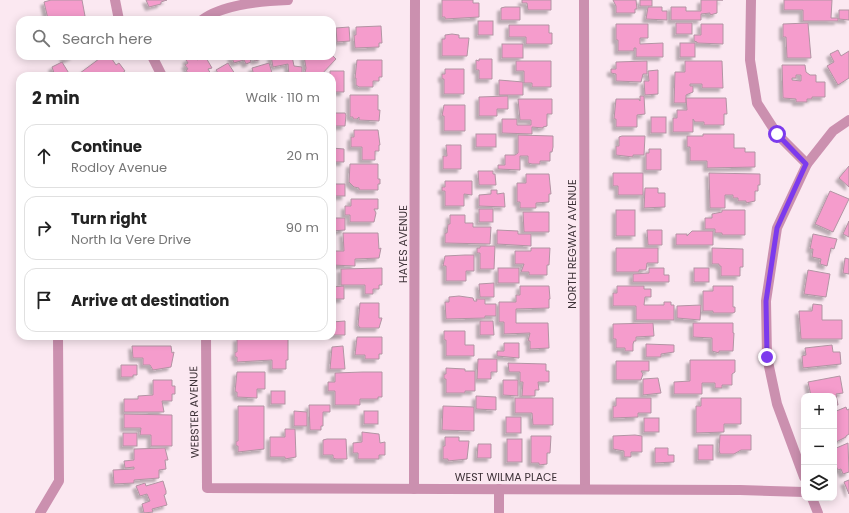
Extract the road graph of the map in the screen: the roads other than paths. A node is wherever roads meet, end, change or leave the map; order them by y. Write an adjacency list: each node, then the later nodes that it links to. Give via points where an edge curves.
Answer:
1 (114, 0): 6 (street)
2 (288, 0): 7 (street, via 264,1 212,12)
3 (415, 0): 16 (street, HAYES AVENUE)
4 (584, 0): 18 (street, NORTH REGWAY AVENUE)
5 (751, 0): 11 (street, via 750,60 757,103 777,134)
6 (118, 16)
7 (207, 16)
8 (156, 60): 9 (street)
9 (160, 72)
10 (849, 120): 11 (street, via 833,132)
11 (806, 164): 14 (street, via 777,228 766,301 767,357 777,404)
12 (58, 340): 21 (street, via 59,481)
13 (206, 340): 15 (street, WEBSTER AVENUE)
14 (801, 469)
15 (207, 488): 16 (street, WEST WILMA PLACE)
16 (414, 489): 17 (street, WEST WILMA PLACE)
17 (499, 489): 18 (street, WEST WILMA PLACE); 22 (street)
18 (585, 489): 19 (street, WEST WILMA PLACE)
19 (801, 492)
20 (813, 501): 23 (street)
21 (40, 513)
22 (499, 513)
23 (818, 513)

